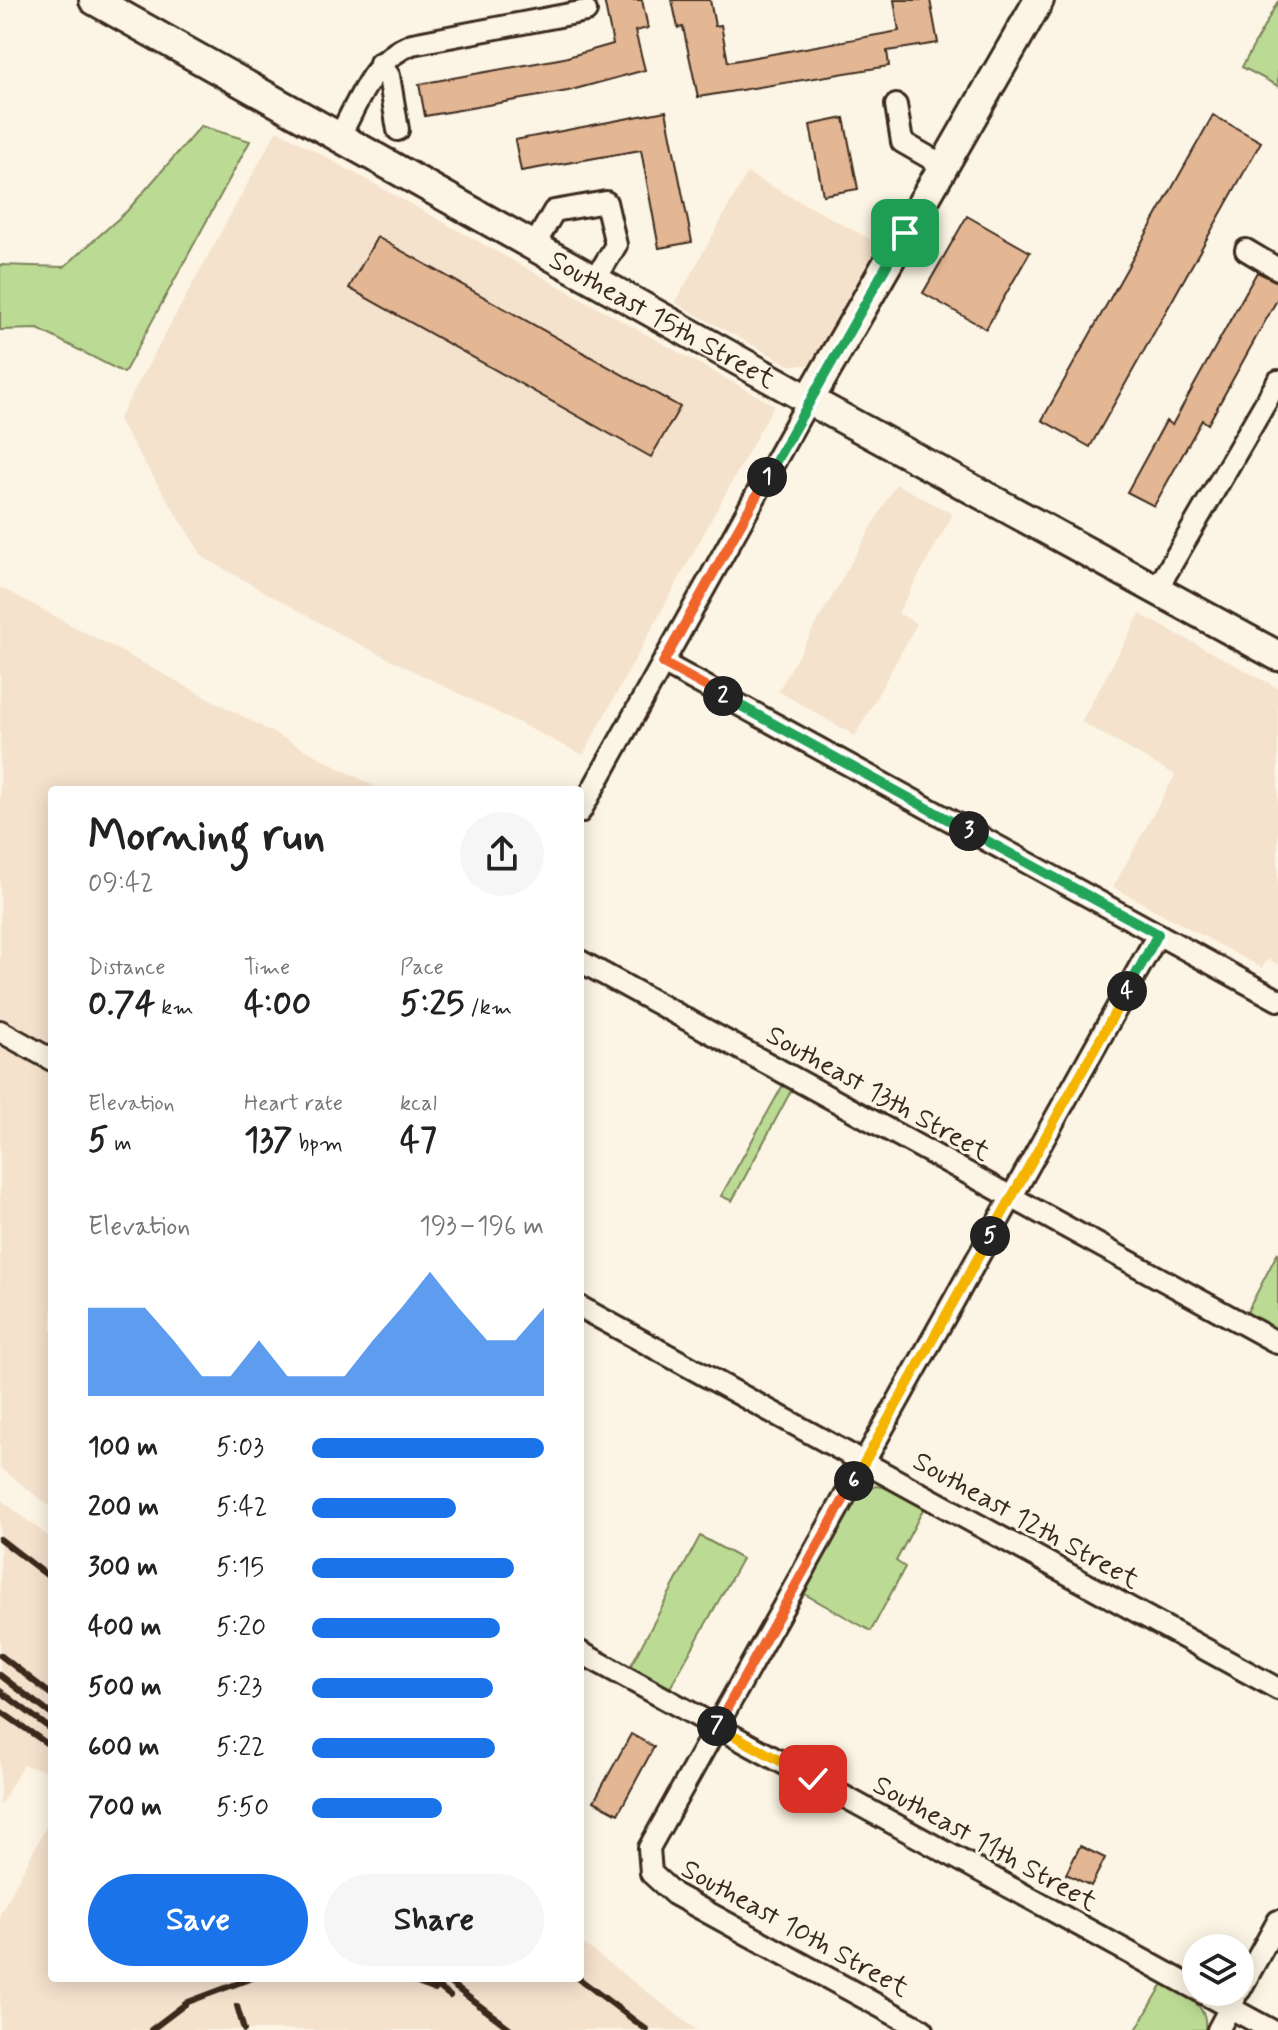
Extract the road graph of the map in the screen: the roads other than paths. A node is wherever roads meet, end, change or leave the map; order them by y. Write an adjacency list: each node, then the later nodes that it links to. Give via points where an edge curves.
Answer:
1 (94, 0): 7 (main road, Southeast 15th Street)
2 (1039, 0): 8 (main road)
3 (586, 11): 4 (street, via 412,44)
4 (380, 63): 6 (street, via 389,76); 7 (street)
5 (896, 105): 8 (street, via 902,142)
6 (398, 130)
7 (339, 137): 9 (main road, Southeast 15th Street)
8 (944, 166): 14 (main road)
9 (534, 246): 12 (main road, Southeast 15th Street); 12 (street, via 554,211 606,202 616,245)
10 (1246, 250): 11 (street)
11 (1278, 269)
12 (595, 280): 14 (main road, Southeast 15th Street)
13 (1278, 381): 15 (street)
14 (809, 400): 15 (main road, Southeast 15th Street); 17 (street)
15 (1157, 589): 16 (main road, Southeast 15th Street)
16 (1278, 656)
17 (663, 663): 18 (street); 19 (street)
18 (584, 805)
19 (1158, 934): 21 (street); 24 (street)
20 (584, 963): 24 (street, Southeast 13th Street)
21 (1278, 1000)
22 (0, 1031): 23 (street)
23 (48, 1058)
24 (1012, 1197): 26 (street, Southeast 13th Street); 27 (street)
25 (584, 1309): 27 (street, Southeast 12th Street)
26 (1278, 1343)
27 (864, 1462): 29 (street, Southeast 12th Street); 30 (street)
28 (584, 1654): 30 (street, Southeast 11th Street)
29 (1278, 1689)
30 (717, 1726): 33 (street, Southeast 11th Street); 36 (street, Southeast 10th Street, via 653,1840 649,1867 654,1878 674,1894)
31 (1278, 1921): 32 (street)
32 (1254, 1964)
33 (1182, 1981)
34 (1231, 2006): 37 (street)
35 (1246, 2006): 38 (street)
36 (923, 2030)
37 (1218, 2030)
38 (1271, 2030)

